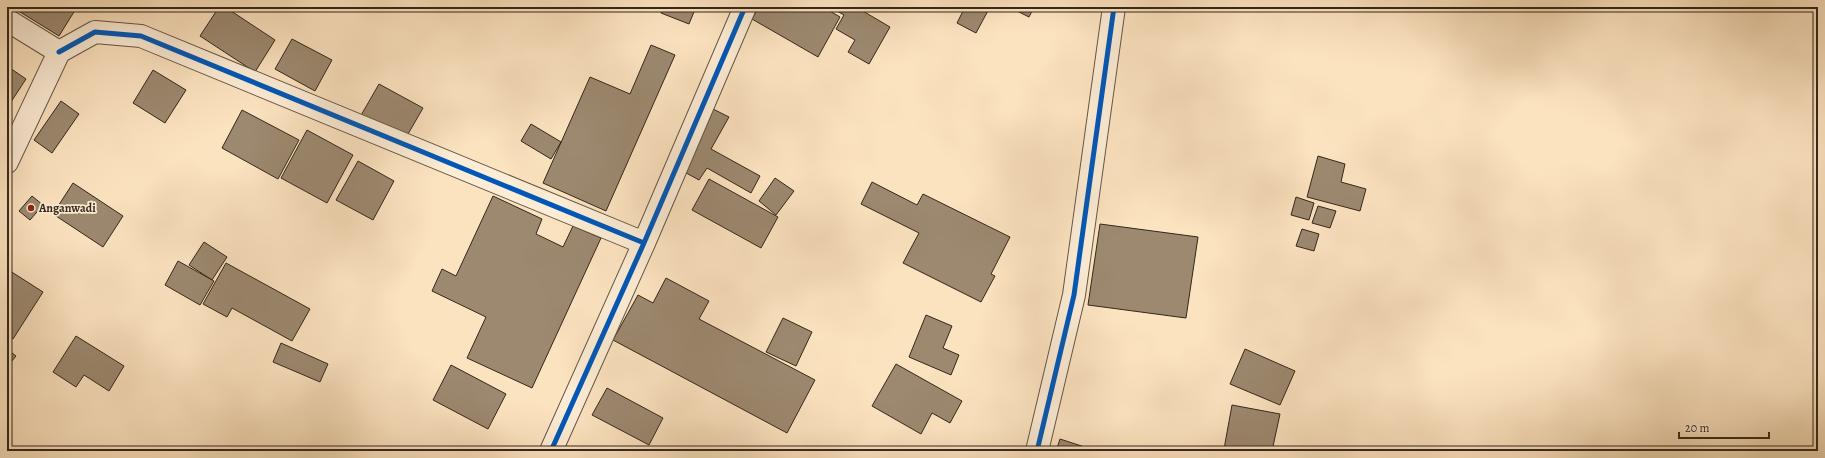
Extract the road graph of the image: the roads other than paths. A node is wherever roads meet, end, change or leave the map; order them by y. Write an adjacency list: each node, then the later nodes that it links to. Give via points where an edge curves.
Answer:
1 (745, 7): 6 (street)
2 (1114, 7): 8 (street, via 1074,295)
3 (7, 20): 4 (street)
4 (59, 52): 5 (street); 6 (street, via 95,32 141,36)
5 (7, 162)
6 (644, 243): 7 (street)
7 (551, 451)
8 (1037, 451)

